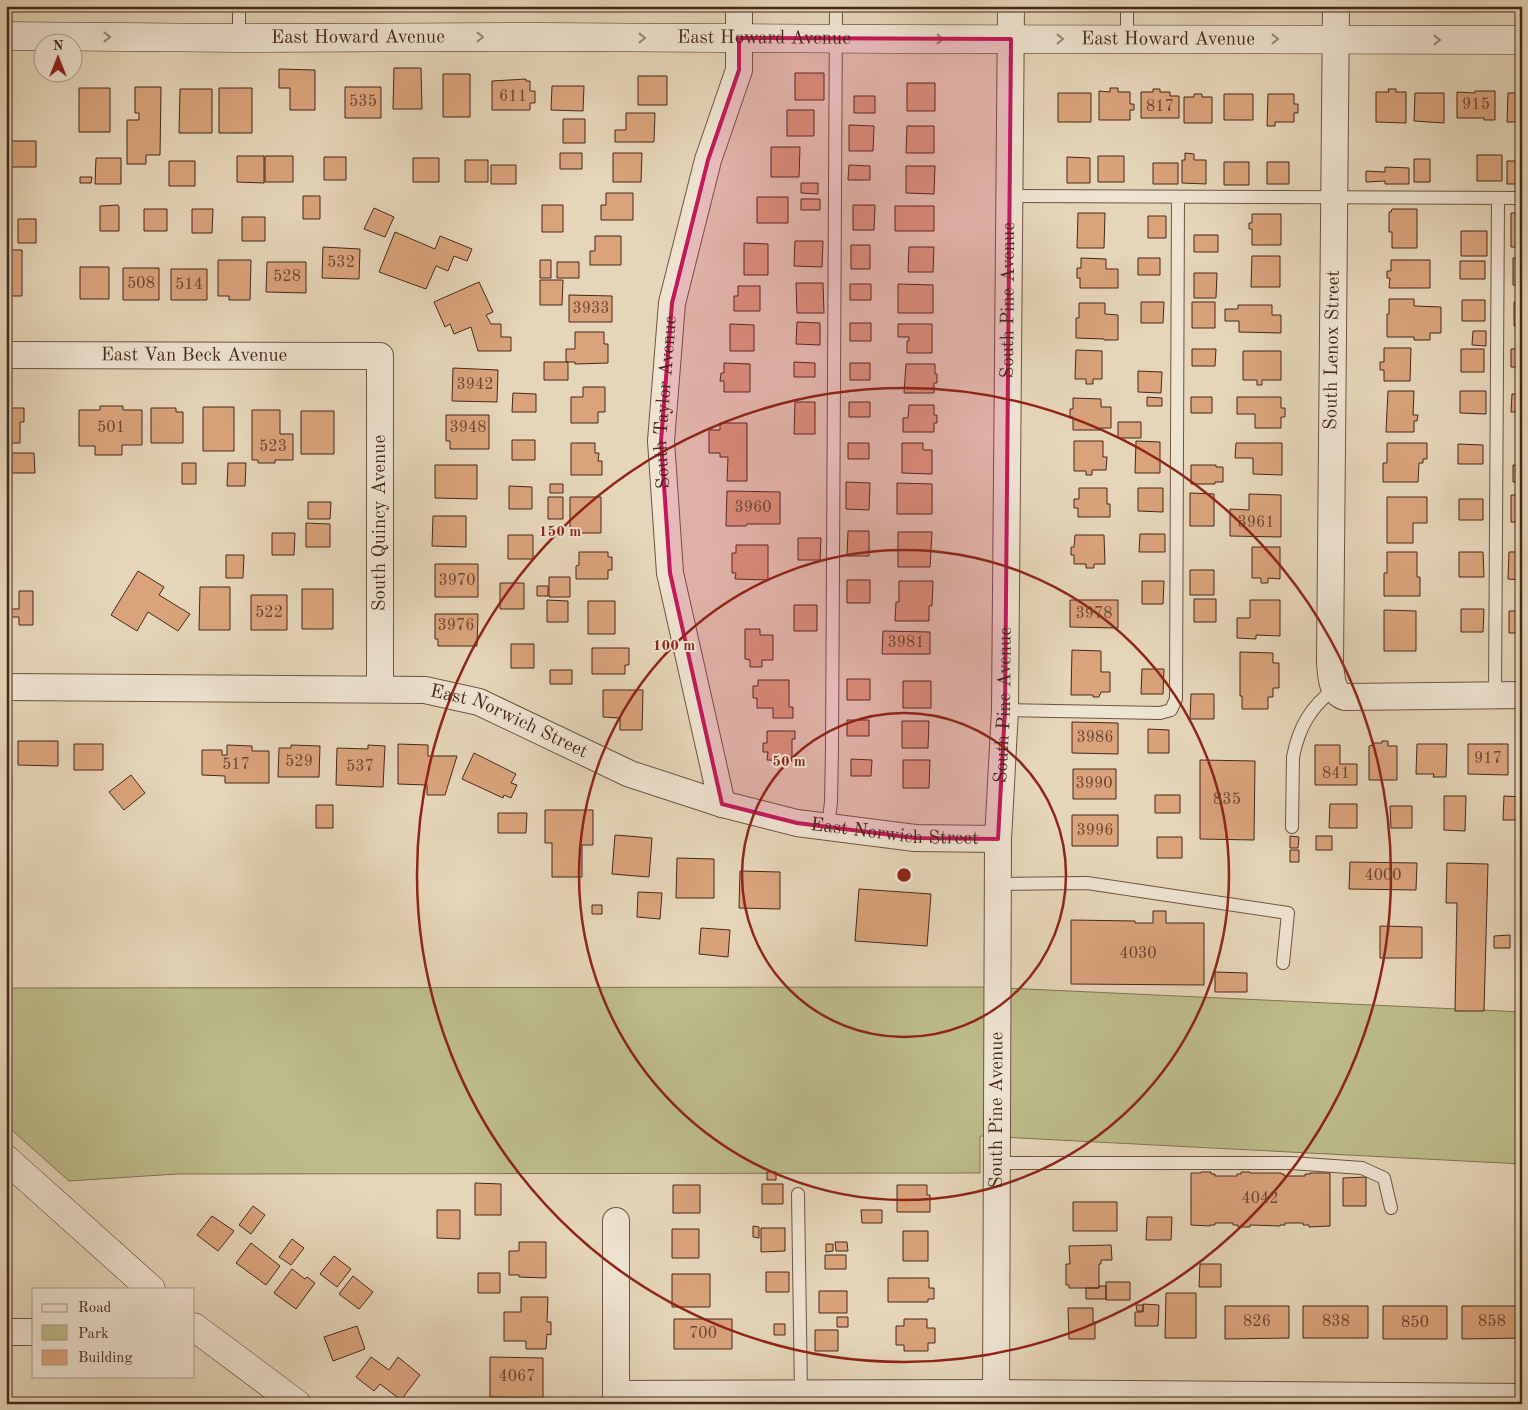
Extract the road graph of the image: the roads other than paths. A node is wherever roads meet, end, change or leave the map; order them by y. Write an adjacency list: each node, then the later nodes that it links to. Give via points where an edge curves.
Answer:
1 (239, 6): 8 (lane)
2 (739, 6): 9 (street, South Taylor Avenue)
3 (836, 6): 10 (lane)
4 (1011, 6): 11 (street, South Pine Avenue)
5 (1127, 6): 12 (lane)
6 (1336, 6): 13 (street, South Lenox Street)
7 (6, 36): 8 (main road, East Howard Avenue, one-way to 8)
8 (239, 38): 9 (main road, East Howard Avenue, one-way to 9)
9 (739, 38): 10 (main road, East Howard Avenue); 28 (street, South Taylor Avenue, via 739,70 708,160 672,303 662,441 670,573)
10 (836, 39): 11 (main road, East Howard Avenue, one-way to 11); 29 (lane, via 832,750)
11 (1011, 39): 12 (main road, East Howard Avenue, one-way to 12); 15 (street, South Pine Avenue)
12 (1127, 39): 13 (main road, East Howard Avenue, one-way to 13)
13 (1335, 39): 14 (main road, East Howard Avenue, one-way to 14); 17 (street, South Lenox Street)
14 (1522, 40)
15 (1010, 196): 16 (lane); 27 (street, South Pine Avenue)
16 (1178, 197): 17 (lane); 27 (lane, via 1176,699 1171,710 1160,713)
17 (1335, 198): 18 (lane); 24 (street, South Lenox Street, via 1330,662)
18 (1498, 198): 19 (lane); 25 (lane)
19 (1522, 198)
20 (6, 355): 21 (street, East Van Beck Avenue)
21 (380, 356): 23 (street, South Quincy Avenue)
22 (6, 687): 23 (street, East Norwich Street)
23 (380, 689): 28 (street, East Norwich Street, via 425,690 479,702 630,774)
24 (1336, 690): 25 (street, via 1346,697); 30 (lane, via 1312,710 1295,746)
25 (1495, 695): 26 (street)
26 (1522, 695)
27 (1005, 710): 31 (street, South Pine Avenue)
28 (722, 804): 29 (street, East Norwich Street, via 797,823)
29 (828, 827): 31 (street, East Norwich Street, via 915,838)
30 (1292, 827)
31 (998, 838): 32 (street, South Pine Avenue)
32 (998, 884): 33 (lane, via 1088,883 1288,913); 35 (street, South Pine Avenue)
33 (1283, 963)
34 (6, 1159): 39 (main road)
35 (997, 1163): 37 (lane, via 1291,1163 1362,1168 1384,1178); 45 (street, South Pine Avenue)
36 (798, 1194): 43 (lane)
37 (1391, 1208)
38 (616, 1221): 43 (street, via 616,1394)
39 (150, 1288)
40 (195, 1330): 47 (main road)
41 (6, 1332): 42 (street)
42 (32, 1332)
43 (801, 1394): 45 (street)
44 (1522, 1397): 46 (street)
45 (996, 1398): 46 (street)
46 (1244, 1399)
47 (297, 1404)

